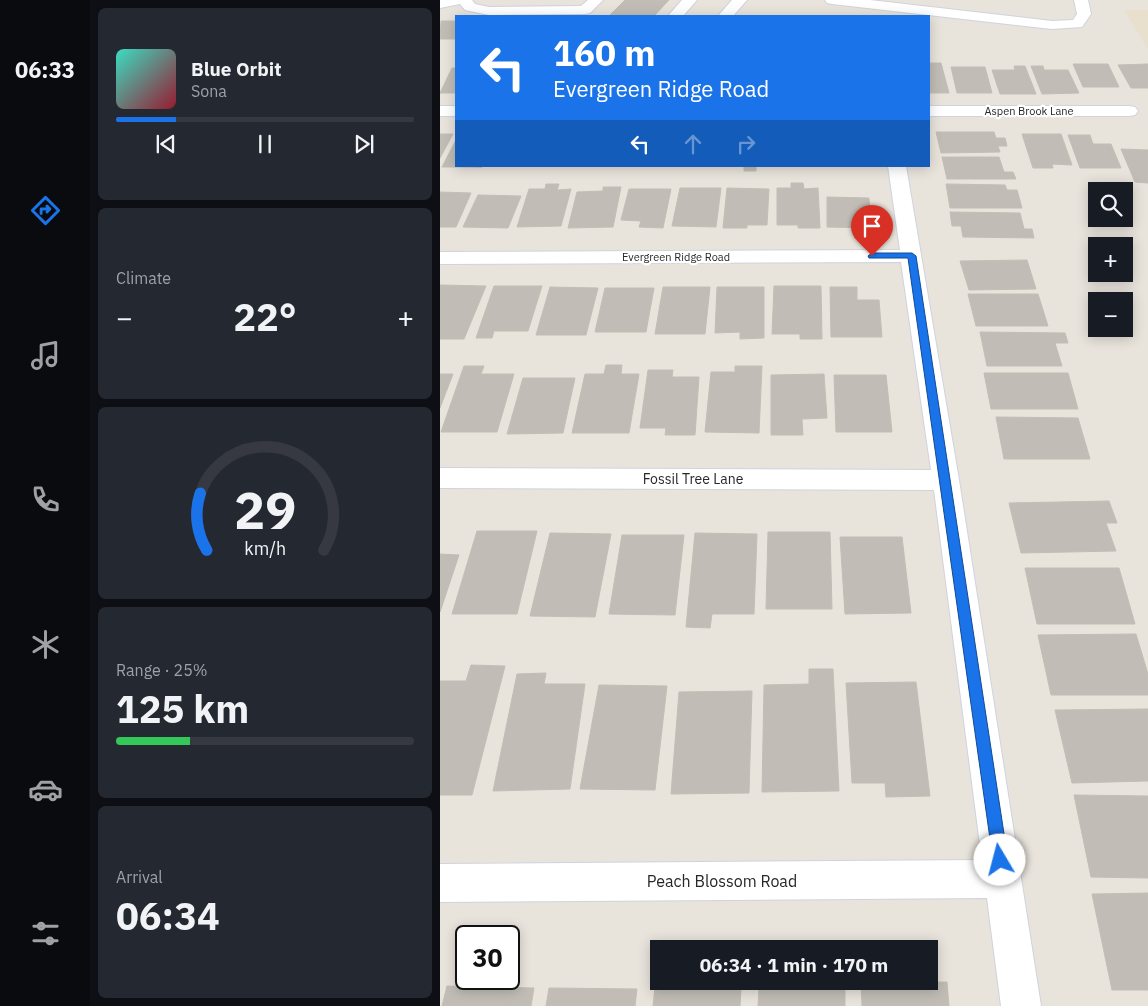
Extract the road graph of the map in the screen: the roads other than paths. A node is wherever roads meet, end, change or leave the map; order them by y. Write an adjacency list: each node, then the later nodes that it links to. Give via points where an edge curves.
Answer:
1 (458, 0): 8 (street)
2 (464, 0): 3 (street, via 470,7 489,11 585,10)
3 (596, 0)
4 (690, 0): 9 (street)
5 (740, 0): 10 (street)
6 (832, 0): 7 (street, via 1052,25 1077,24 1084,14)
7 (1081, 0)
8 (440, 4)
9 (676, 15)
10 (727, 15)
11 (440, 111): 12 (street)
12 (455, 111)
13 (930, 111): 14 (street, Aspen Brook Lane)
14 (1129, 111)
15 (897, 167): 16 (street)
16 (912, 256): 17 (street, Evergreen Ridge Road); 19 (street)
17 (440, 258)
18 (440, 478): 19 (street, Fossil Tree Lane)
19 (946, 480): 20 (street)
20 (1003, 879): 21 (street, Peach Blossom Road); 22 (street)
21 (440, 883)
22 (1022, 1006)

